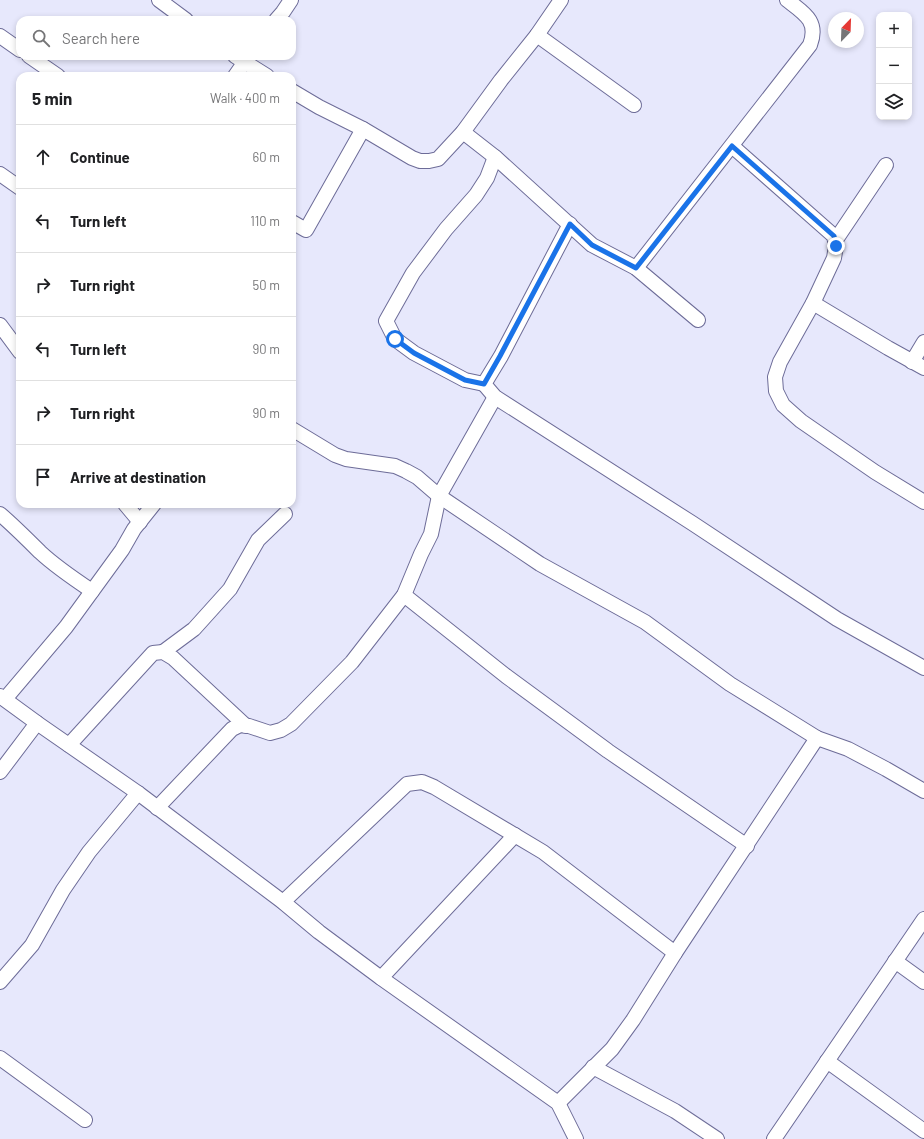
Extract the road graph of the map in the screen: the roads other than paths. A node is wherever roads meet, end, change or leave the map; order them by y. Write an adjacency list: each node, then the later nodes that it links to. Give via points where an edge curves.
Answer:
1 (159, 0): 5 (street)
2 (291, 0): 6 (street)
3 (561, 0): 7 (street)
4 (786, 0): 20 (street, via 810,22 814,35 810,45)
5 (181, 16)
6 (280, 16)
7 (537, 35): 17 (street); 19 (street)
8 (0, 36): 9 (street)
9 (16, 47)
10 (35, 60): 13 (street)
11 (242, 60): 14 (street)
12 (246, 60): 15 (street)
13 (52, 72)
14 (237, 72)
15 (262, 72)
16 (296, 93): 18 (street)
17 (634, 105)
18 (363, 129): 19 (street, via 420,161 438,159); 25 (street, via 306,230)
19 (463, 132): 21 (street)
20 (732, 146): 27 (street, via 834,236); 28 (street)
21 (495, 157): 26 (street); 35 (street, via 480,189 413,273 386,321 395,339 414,353 465,380)
22 (886, 165): 27 (street)
23 (0, 174): 24 (street)
24 (16, 185)
25 (296, 224)
26 (570, 224): 28 (street, via 592,245); 35 (street)
27 (835, 241): 29 (street, via 834,258)
28 (636, 268): 30 (street)
29 (813, 303): 34 (street); 39 (street, via 780,362 775,377 776,391 783,405 813,430 874,472)
30 (698, 320)
31 (0, 325): 33 (street)
32 (924, 342): 34 (street)
33 (16, 347)
34 (918, 365)
35 (484, 384): 36 (street)
36 (495, 397): 38 (street); 48 (street, via 837,619)
37 (296, 431): 38 (street, via 346,459 395,466 417,477)
38 (439, 496): 46 (street, via 431,534); 52 (street, via 540,564 645,622 730,684)
39 (924, 502)
40 (128, 508): 44 (street)
41 (151, 508): 44 (street)
42 (0, 514): 45 (street, via 62,570)
43 (285, 514): 47 (street, via 258,540 230,589 194,629)
44 (140, 522): 45 (street)
45 (92, 590): 49 (street, via 66,627)
46 (404, 595): 51 (street, via 352,662 291,724 270,733); 59 (street, via 506,676 589,737)
47 (163, 652): 51 (street, via 173,658); 53 (street, via 153,653)
48 (924, 668)
49 (2, 697): 50 (street)
50 (37, 723): 53 (street); 54 (street)
51 (246, 726): 57 (street, via 240,725 232,729)
52 (817, 738): 55 (street, via 848,749); 59 (street)
53 (69, 745): 56 (street)
54 (0, 772)
55 (924, 791)
56 (138, 793): 57 (street); 65 (street, via 89,852 63,890 32,944)
57 (157, 808): 60 (street)
58 (515, 835): 60 (street, via 434,787 422,782 407,784); 62 (street, via 543,852); 64 (street)
59 (747, 846): 62 (street)
60 (283, 902): 64 (street)
61 (924, 919): 63 (street)
62 (675, 953): 69 (street, via 633,1020 612,1049)
63 (895, 961): 66 (street); 68 (street)
64 (381, 978): 70 (street)
65 (0, 982)
66 (924, 982)
67 (0, 1058): 71 (street)
68 (827, 1061): 72 (street); 75 (street)
69 (593, 1068): 70 (street); 74 (street, via 675,1111)
70 (558, 1103): 73 (street)
71 (85, 1120)
72 (924, 1131)
73 (576, 1139)
74 (717, 1139)
75 (774, 1139)

